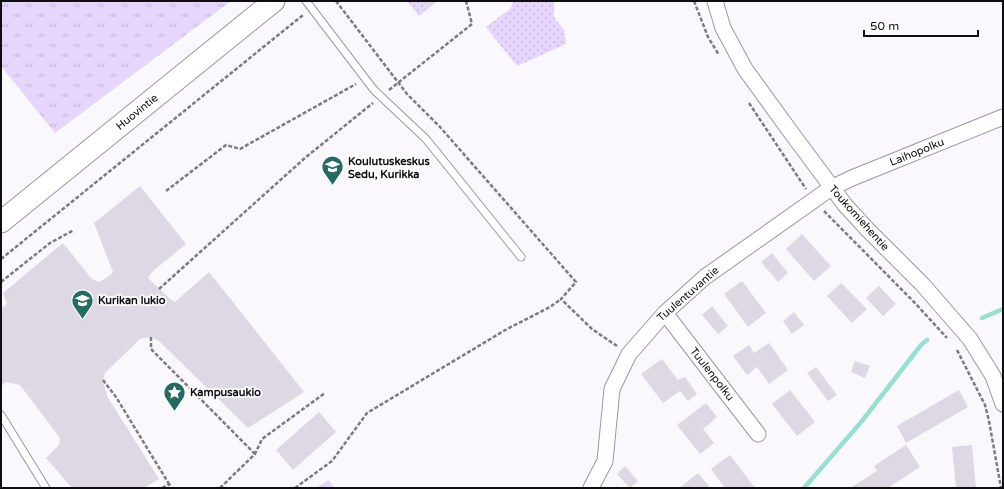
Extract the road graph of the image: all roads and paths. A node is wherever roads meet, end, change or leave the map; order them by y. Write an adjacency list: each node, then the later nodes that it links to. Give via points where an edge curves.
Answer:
1 (274, 1): 13 (main road, Huovintie)
2 (306, 1): 6 (lane)
3 (336, 1): 8 (path)
4 (466, 1): 8 (path, via 472,24)
5 (714, 1): 11 (street, Toukomiehentie, via 723,28 745,69)
6 (311, 8): 7 (lane); 16 (path)
7 (365, 79): 9 (lane); 12 (path, via 240,149 226,144)
8 (398, 83): 9 (path); 19 (path, via 576,282)
9 (381, 97): 15 (lane, via 426,139); 18 (path, via 306,157)
10 (1003, 117): 11 (street, Laihopolku)
11 (831, 188): 20 (street, Tuulentuvantie, via 705,277); 25 (street, Toukomiehentie, via 970,339 993,376)
12 (166, 191)
13 (1, 222)
14 (74, 230): 17 (path, via 50,243)
15 (521, 257)
16 (1, 258)
17 (1, 282)
18 (159, 289)
19 (561, 300): 22 (path, via 592,329); 34 (path, via 367,413 332,461)
20 (665, 313): 22 (street, Tuulentuvantie); 27 (street, Tuulenpolku)
21 (150, 337): 28 (path, via 151,349)
22 (629, 354): 35 (street, Tuulentuvantie, via 612,389 605,460)
23 (103, 380): 29 (path)
24 (325, 393): 28 (path, via 262,439)
25 (1003, 404)
26 (1, 415): 30 (lane)
27 (758, 434)
28 (255, 454): 33 (path)
29 (169, 484): 31 (path); 32 (path)
30 (46, 488)
31 (162, 488)
32 (172, 488)
33 (220, 488)
34 (295, 488)
35 (591, 488)

